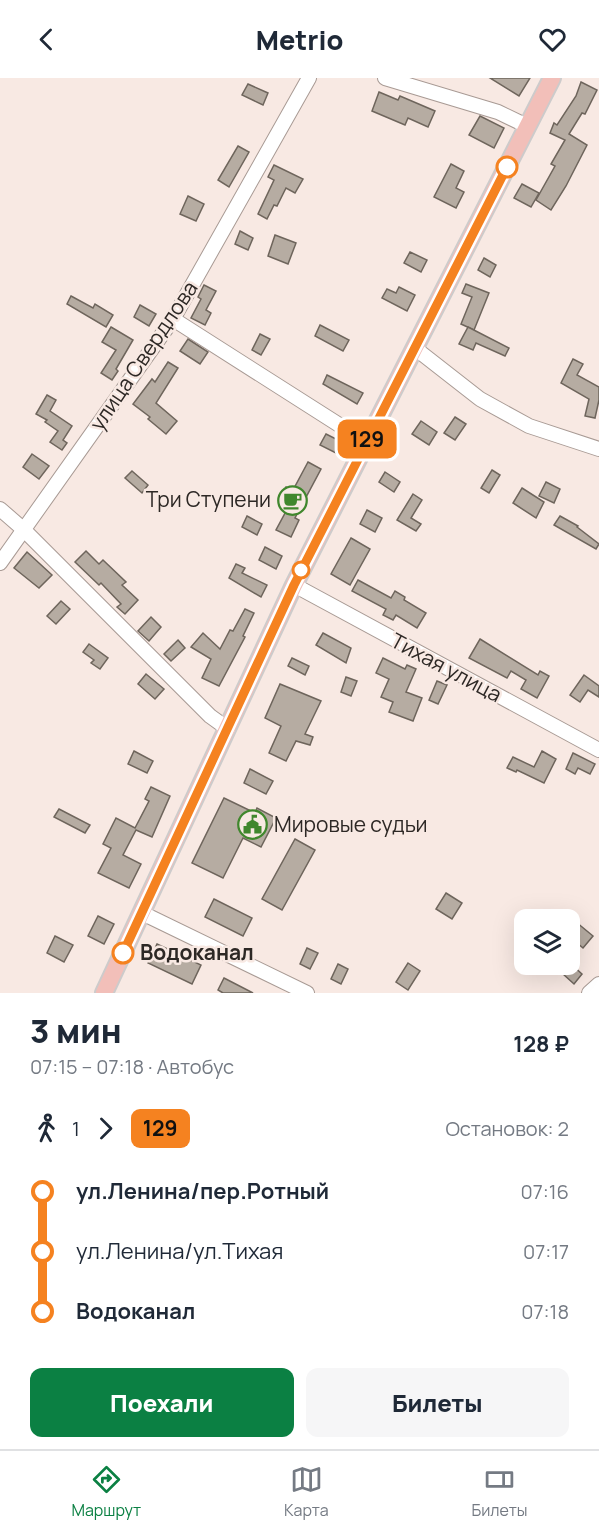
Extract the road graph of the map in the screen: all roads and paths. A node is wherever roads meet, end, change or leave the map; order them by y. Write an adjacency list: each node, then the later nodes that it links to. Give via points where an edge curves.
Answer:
1 (309, 78): 5 (street, улица Свердлова)
2 (385, 78): 4 (street, via 498,112)
3 (552, 78): 4 (main road)
4 (527, 126): 6 (main road)
5 (173, 319): 7 (street); 10 (street, улица Свердлова)
6 (416, 349): 7 (main road); 8 (street, via 480,399 529,426)
7 (366, 442): 12 (main road)
8 (599, 449)
9 (0, 509): 10 (street)
10 (23, 529): 11 (street, улица Свердлова); 13 (street, via 210,716)
11 (0, 563)
12 (294, 585): 13 (main road); 14 (street, Тихая улица)
13 (228, 729): 15 (main road)
14 (599, 750)
15 (142, 913): 17 (main road); 18 (street)
16 (599, 984): 19 (street)
17 (104, 993)
18 (307, 993)
19 (590, 993)

